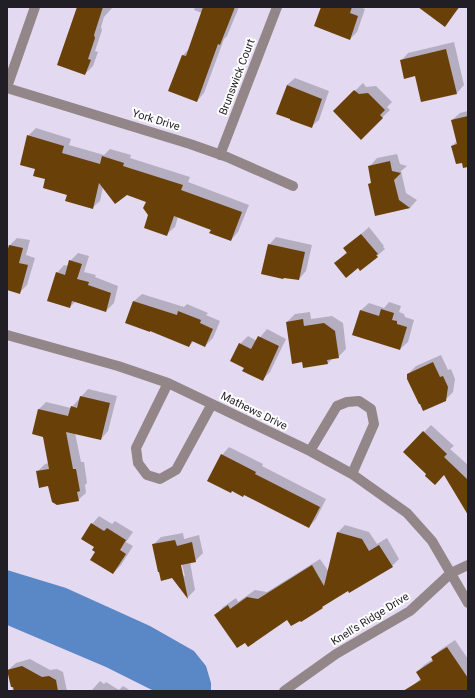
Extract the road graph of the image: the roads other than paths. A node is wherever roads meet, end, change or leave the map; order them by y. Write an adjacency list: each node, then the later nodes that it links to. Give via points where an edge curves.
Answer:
1 (35, 7): 3 (street)
2 (277, 7): 4 (street, Brunswick Court)
3 (7, 88): 4 (street, York Drive)
4 (220, 155): 5 (street, York Drive)
5 (293, 186)
6 (7, 335): 7 (street, Mathews Drive, via 118,366)
7 (168, 383): 8 (street, Mathews Drive); 8 (street, via 136,448 138,463 147,475 160,479 176,470)
8 (212, 404): 9 (street, Mathews Drive)
9 (310, 451): 10 (street, Mathews Drive); 10 (street, via 337,406 359,401 371,409 374,424)
10 (352, 474): 12 (street, Mathews Drive, via 406,513 432,541)
11 (468, 565): 12 (street, Knell's Ridge Drive)
12 (451, 573): 13 (street, Mathews Drive); 14 (street, Knell's Ridge Drive, via 410,611 336,654)
13 (468, 602)
14 (284, 691)

